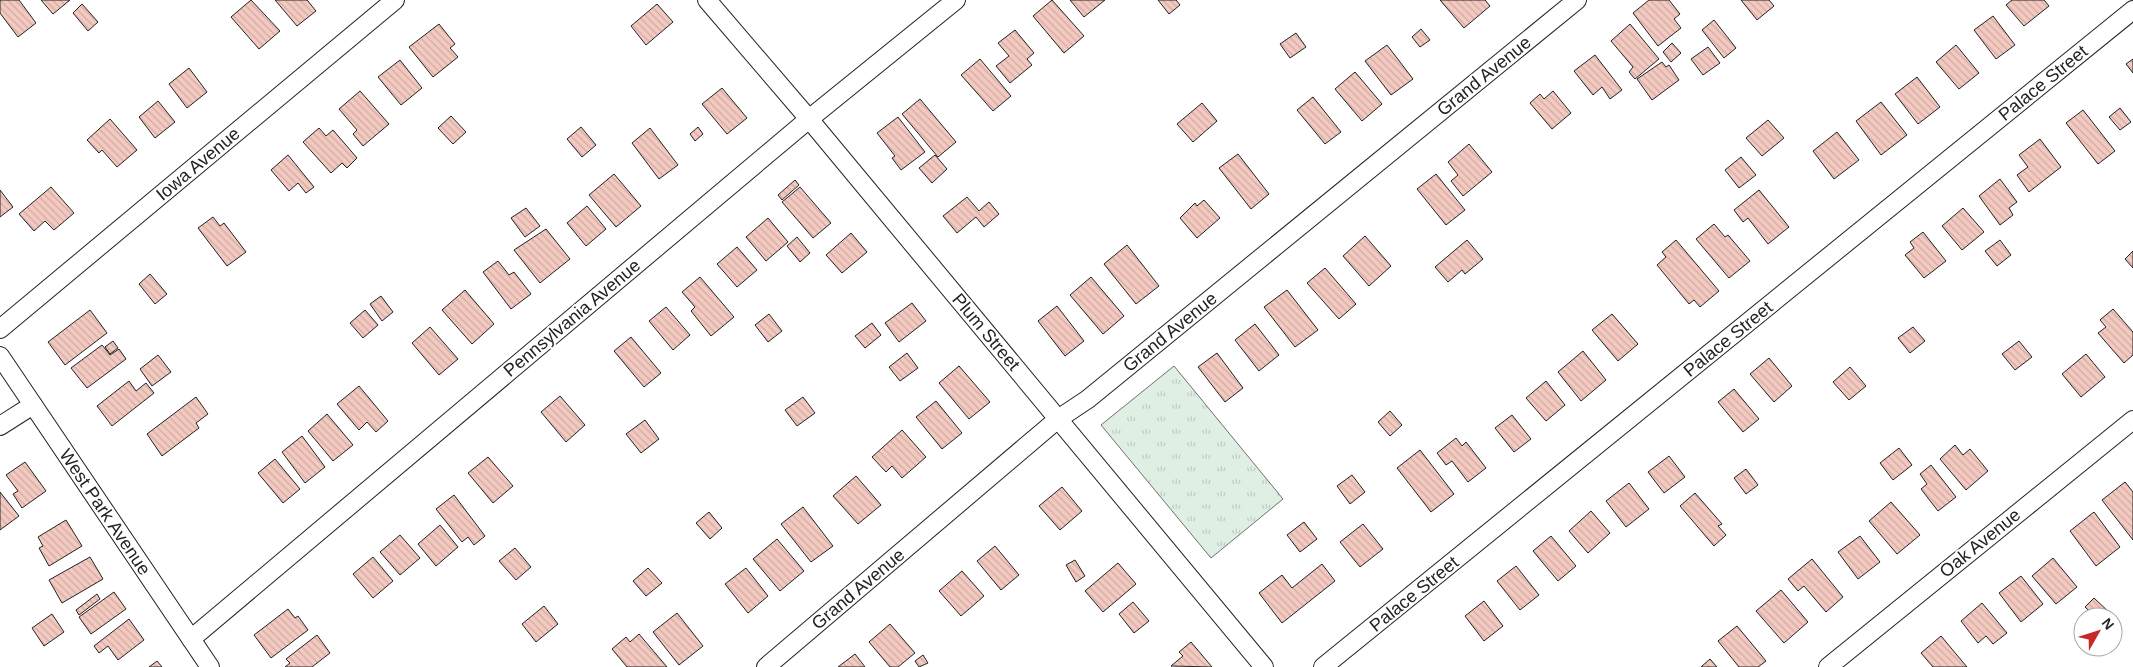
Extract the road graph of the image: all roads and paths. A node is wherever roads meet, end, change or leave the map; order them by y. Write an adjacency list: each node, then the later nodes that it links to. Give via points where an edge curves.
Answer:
1 (395, 0): 7 (street, Iowa Avenue)
2 (707, 0): 6 (street, Plum Street)
3 (956, 0): 6 (street, Pennsylvania Avenue)
4 (1577, 0): 10 (street, Grand Avenue, via 1103,387)
5 (2133, 10): 17 (street, Palace Street)
6 (809, 118): 10 (street, Plum Street); 13 (street, Pennsylvania Avenue)
7 (0, 328)
8 (0, 356): 9 (street, West Park Avenue)
9 (33, 405): 12 (street); 13 (street, West Park Avenue)
10 (1058, 419): 15 (street, Grand Avenue); 16 (street, Plum Street)
11 (2133, 420): 18 (street, Oak Avenue)
12 (0, 426)
13 (192, 639): 14 (street, West Park Avenue)
14 (210, 667)
15 (766, 667)
16 (1264, 667)
17 (1323, 667)
18 (1828, 667)

